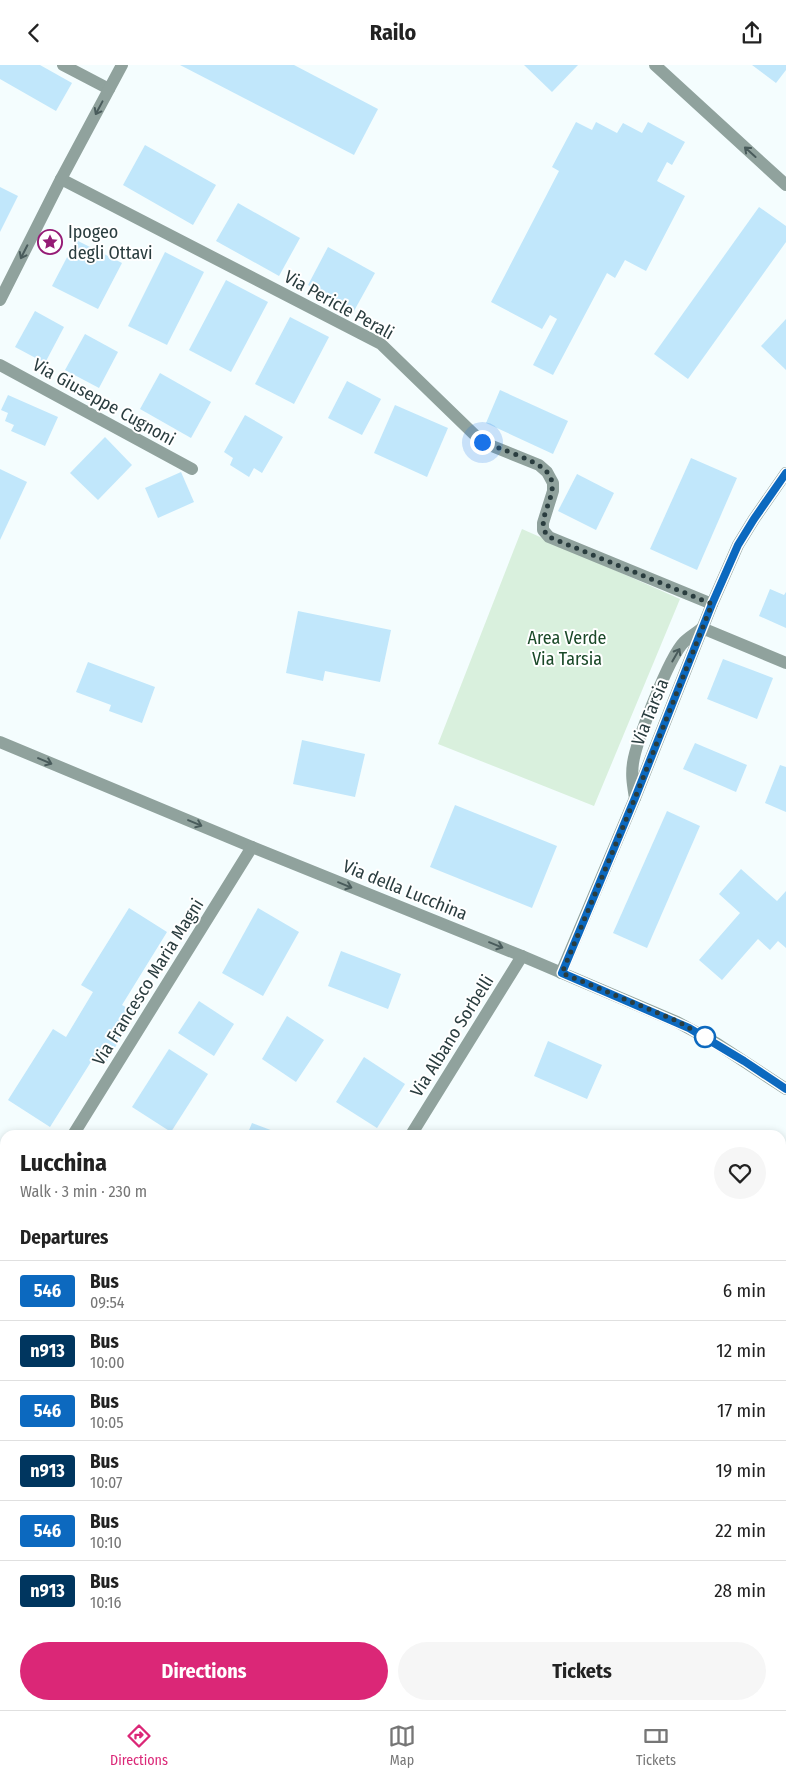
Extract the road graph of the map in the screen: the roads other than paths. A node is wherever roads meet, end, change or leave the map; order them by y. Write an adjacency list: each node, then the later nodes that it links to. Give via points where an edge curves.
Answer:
1 (63, 65): 4 (street)
2 (122, 65): 4 (street)
3 (655, 65): 6 (street, one-way to 3)
4 (109, 89): 5 (street, one-way to 5)
5 (61, 179): 7 (street, one-way to 7); 11 (street, Via Pericle Perali, via 381,344 482,442 539,465 547,472 553,484 543,523 544,532 549,537)
6 (786, 185)
7 (0, 300)
8 (0, 365): 9 (street, Via Giuseppe Cugnoni)
9 (192, 469)
10 (786, 473): 11 (street, Via Tarsia, via 738,545)
11 (712, 604): 12 (street, Via Tarsia)
12 (702, 628): 13 (street); 17 (street, Via Tarsia, one-way to 12)
13 (786, 663)
14 (0, 742): 15 (street, Via della Lucchina, one-way to 15)
15 (252, 847): 16 (street, Via della Lucchina, one-way to 16); 19 (street, Via Francesco Maria Magni)
16 (522, 956): 17 (street, Via della Lucchina); 20 (street, Via Albano Sorbelli)
17 (562, 973): 18 (street, Via della Lucchina, via 689,1028)
18 (786, 1089)
19 (76, 1130)
20 (414, 1130)

